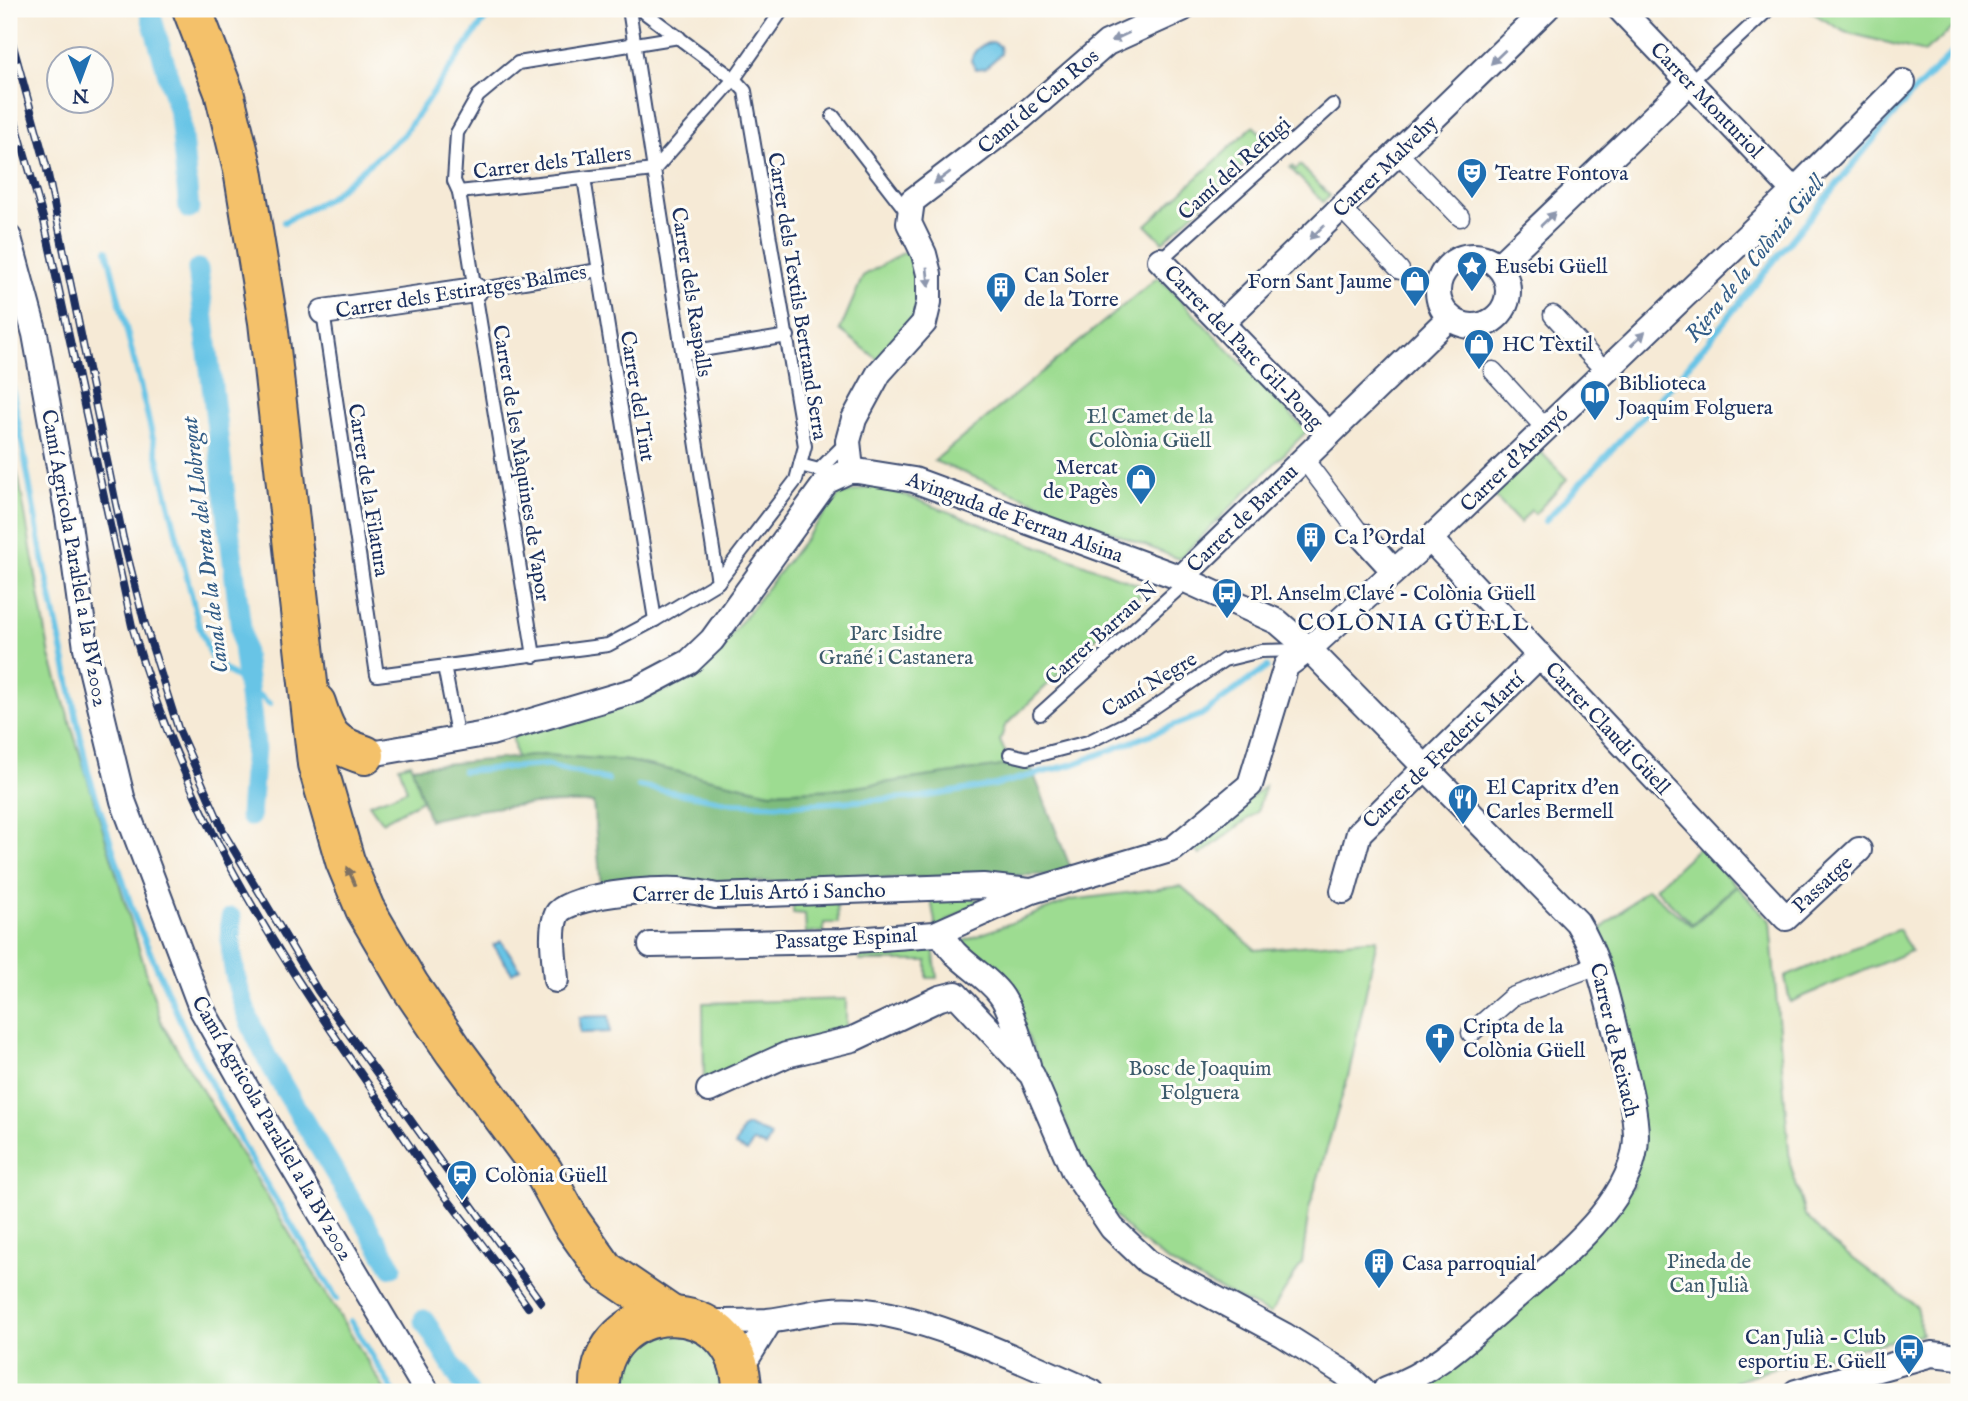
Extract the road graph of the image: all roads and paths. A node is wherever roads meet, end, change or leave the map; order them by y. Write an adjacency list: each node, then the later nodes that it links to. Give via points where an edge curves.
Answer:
1 (192, 9): 58 (main road, via 233,121 268,322 293,660 291,686 302,749 311,761)
2 (629, 9): 10 (lane, Carrer dels Raspalls)
3 (640, 9): 9 (lane, Carrer dels Textils Bertrand Serra)
4 (783, 9): 11 (lane, Carrer dels Tallers)
5 (1182, 9): 22 (street, Camí de Can Ros, one-way to 22, via 1107,43 1023,117 912,201)
6 (1546, 9): 16 (street, Carrer Malvehy, one-way to 16)
7 (1620, 9): 12 (street, Carrer Monturiol)
8 (1769, 9): 12 (lane)
9 (679, 37): 10 (lane, Carrer de les Màquines de Vapor); 11 (lane, Carrer dels Textils Bertrand Serra)
10 (635, 44): 17 (lane, Carrer dels Raspalls); 20 (lane, Carrer de les Màquines de Vapor, via 518,63 478,96 457,133 454,181)
11 (734, 79): 17 (lane, Carrer dels Tallers); 34 (lane, Carrer dels Textils Bertrand Serra, via 745,91)
12 (1690, 82): 19 (street, Carrer Monturiol); 26 (street, one-way to 12)
13 (1903, 82): 19 (street, Carrer d'Aranyó)
14 (1333, 105): 25 (lane, Camí del Refugi)
15 (833, 116): 22 (lane)
16 (1399, 154): 21 (street, Carrer Malvehy); 23 (street)
17 (654, 170): 18 (lane, Carrer dels Tallers); 35 (lane, Carrer dels Raspalls)
18 (584, 178): 20 (lane, Carrer dels Tallers); 27 (lane, Carrer del Tint)
19 (1794, 191): 37 (street, Carrer d'Aranyó, one-way to 19)
20 (459, 192): 29 (lane, Carrer de les Màquines de Vapor)
21 (1341, 208): 28 (street); 33 (street, Carrer Malvehy, one-way to 33)
22 (909, 213): 40 (street, one-way to 40, via 929,274 924,323 879,373 854,419)
23 (1460, 217)
24 (9, 238): 79 (street, Camí Agricola Paral·lel a la BV2002, via 35,334 86,648 123,802 201,1007)
25 (1160, 260): 33 (street, Carrer del Parc Gil-Pong)
26 (1499, 266): 32 (street, via 1508,288 1507,299 1494,319 1472,326); 32 (street, via 1489,259 1468,256 1448,266 1438,286)
27 (599, 270): 29 (lane, Carrer dels Estiratges Balmes); 49 (lane, Carrer del Tint)
28 (1400, 270)
29 (475, 290): 30 (street, Carrer dels Estiratges Balmes); 52 (lane, Carrer de les Màquines de Vapor)
30 (323, 312): 54 (lane, Carrer de la Filatura)
31 (1553, 315): 37 (street)
32 (1450, 317): 39 (street, Carrer de Barrau)
33 (1222, 323): 39 (street, Carrer del Parc Gil-Pong)
34 (788, 337): 35 (lane); 42 (lane, Carrer dels Textils Bertrand Serra, via 805,446)
35 (683, 354): 48 (lane, Carrer dels Raspalls)
36 (1493, 371): 38 (street)
37 (1605, 371): 38 (street, Carrer d'Aranyó)
38 (1545, 428): 45 (street, Carrer d'Aranyó)
39 (1328, 434): 41 (street, Carrer de Barrau)
40 (848, 441): 42 (lane, via 819,470); 43 (street)
41 (1303, 458): 44 (street, Carrer de Barrau); 47 (street, Carrer de Barrau)
42 (800, 465): 48 (lane, Carrer dels Textils Bertrand Serra, via 796,480)
43 (851, 470): 47 (street, Avinguda de Ferran Alsina, via 914,480); 56 (street, via 827,481 712,640 689,662 636,690)
44 (1362, 536): 46 (street)
45 (1430, 539): 46 (street, Carrer d'Aranyó); 51 (street, Carrer Claudi Güell)
46 (1394, 570): 50 (street, Carrer d'Aranyó)
47 (1184, 579): 50 (street, Avinguda de Ferran Alsina, via 1278,622); 55 (lane, Carrer Barrau N)
48 (718, 582): 49 (lane, Carrer dels Textils Bertrand Serra)
49 (655, 620): 52 (lane, Carrer dels Textils Bertrand Serra, via 608,645)
50 (1309, 649): 57 (lane, Camí Negre, via 1261,650 1224,660 1143,715 1088,741 1027,758); 59 (street, Carrer de Reixach); 61 (street, Carrer d'Aranyó, via 1286,666 1250,785 1173,849)
51 (1540, 655): 59 (street, Carrer de Frederic Martí); 63 (street, Carrer Claudi Güell)
52 (534, 656): 53 (lane, Carrer dels Textils Bertrand Serra)
53 (444, 667): 54 (lane, Carrer dels Textils Bertrand Serra); 56 (lane)
54 (377, 675)
55 (1040, 714)
56 (458, 739): 58 (street)
57 (1010, 754)
58 (336, 765): 71 (main road, one-way to 58, via 543,1171 454,1051 365,909 329,811); 71 (main road, via 305,825 329,892 437,1065)
59 (1424, 768): 62 (street, Carrer de Frederic Martí, via 1359,833); 78 (street, Carrer de Reixach, via 1577,922 1592,947 1632,1098 1636,1137 1624,1182 1591,1227 1441,1362 1405,1383)
60 (1858, 849): 63 (street, Passatge)
61 (1031, 891): 64 (street, Passatge Espinal); 67 (street, Carrer de Lluis Artó i Sancho, via 983,886 716,896 649,890 594,898 558,913 554,923)
62 (1343, 891)
63 (1786, 918)
64 (941, 932): 65 (street, Passatge Espinal, via 842,941); 69 (street, via 951,950 1002,995)
65 (651, 945)
66 (1590, 968): 68 (street, via 1512,997)
67 (556, 980)
68 (1471, 1033)
69 (1032, 1076): 70 (street, via 956,994 853,1039 786,1055); 78 (street, via 1073,1170 1112,1228 1148,1262 1284,1335)
70 (709, 1090)
71 (571, 1222): 72 (main road)
72 (604, 1270): 73 (main road); 75 (main road)
73 (687, 1319): 74 (street); 75 (main road, via 655,1317 629,1328); 77 (main road, via 730,1346)
74 (770, 1321): 77 (street); 81 (street, via 832,1309 879,1313 963,1340)
75 (610, 1349): 80 (main road, via 601,1372)
76 (1959, 1357): 82 (street, via 1932,1354)
77 (741, 1381)
78 (1374, 1391)
79 (427, 1392)
80 (600, 1392)
81 (1092, 1392)
82 (1796, 1392)

